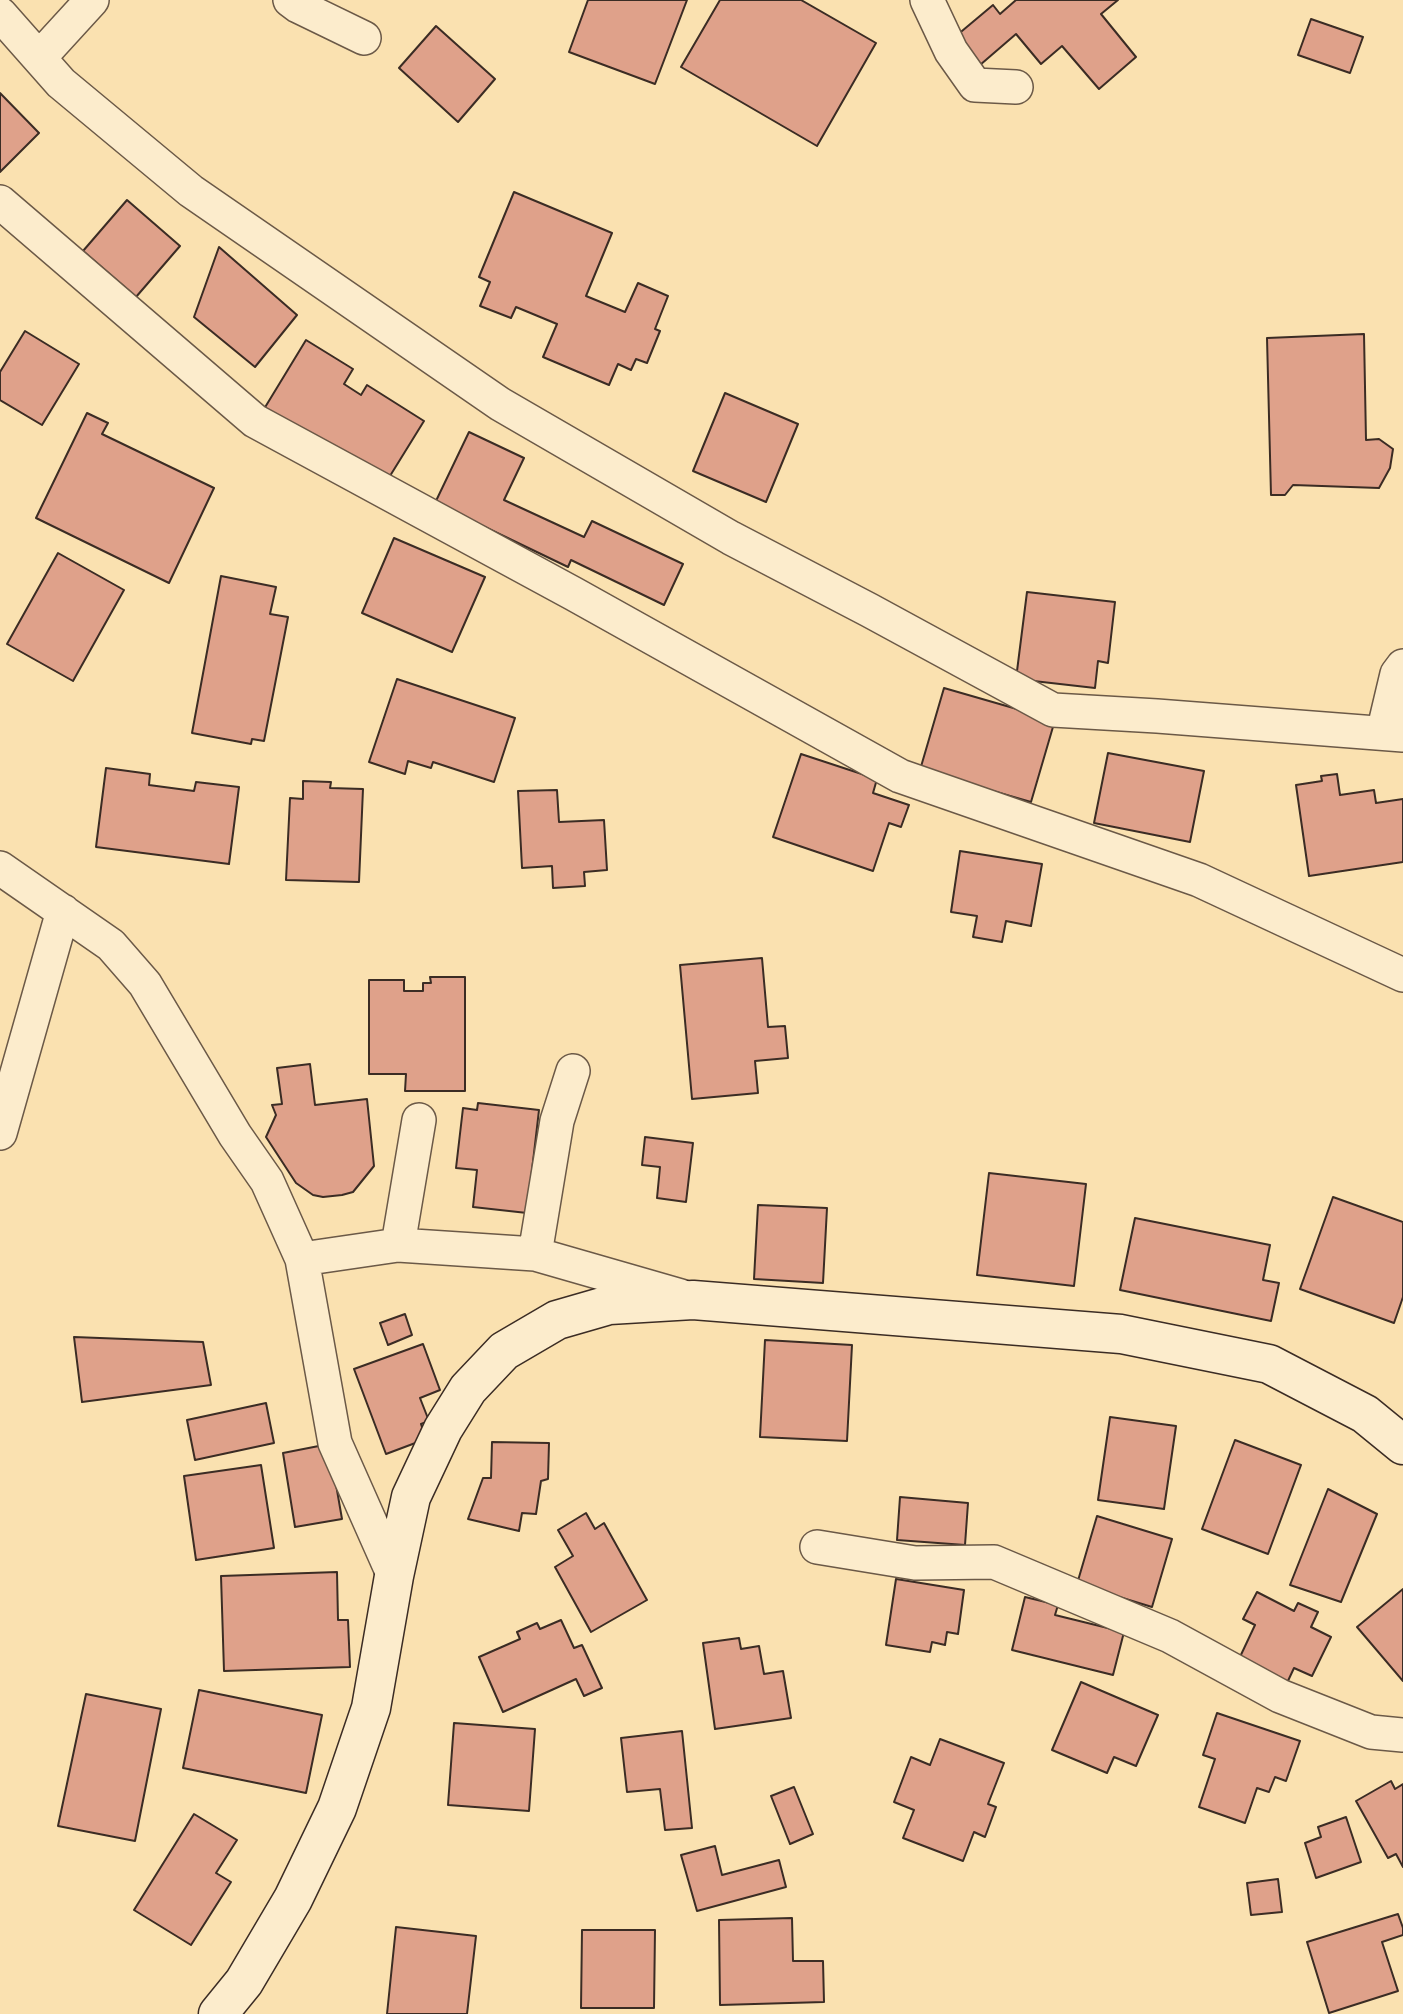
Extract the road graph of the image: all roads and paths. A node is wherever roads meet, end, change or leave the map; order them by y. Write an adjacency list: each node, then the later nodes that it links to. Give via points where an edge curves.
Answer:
1 (92, 0): 6 (street)
2 (290, 0): 5 (street)
3 (928, 0): 7 (street, via 951,51 975,85)
4 (0, 14): 6 (street)
5 (363, 38)
6 (39, 58): 10 (street, via 61,83 191,191 500,404 731,538 1054,710)
7 (1016, 87)
8 (0, 202): 13 (street, via 255,421 900,776 1199,880)
9 (1403, 666): 10 (street, via 1397,674)
10 (1393, 734)
11 (0, 867): 12 (street)
12 (63, 911): 16 (street); 19 (street, via 111,945 145,984 267,1181)
13 (1403, 975)
14 (573, 1071): 18 (street, via 557,1121)
15 (419, 1120): 17 (street)
16 (0, 1133)
17 (398, 1245): 18 (street); 19 (street)
18 (535, 1254): 20 (street)
19 (302, 1259): 23 (street, via 335,1443)
20 (693, 1300): 21 (street, via 1121,1335 1269,1364 1365,1414); 23 (street, via 609,1305 557,1320 504,1351 468,1389 443,1429 411,1497)
21 (1403, 1445)
22 (817, 1547): 24 (street, via 915,1563 994,1562 1170,1636 1280,1696 1371,1732)
23 (394, 1576): 25 (street, via 370,1707 337,1808 293,1899 244,1982)
24 (1403, 1735)
25 (218, 2014)

